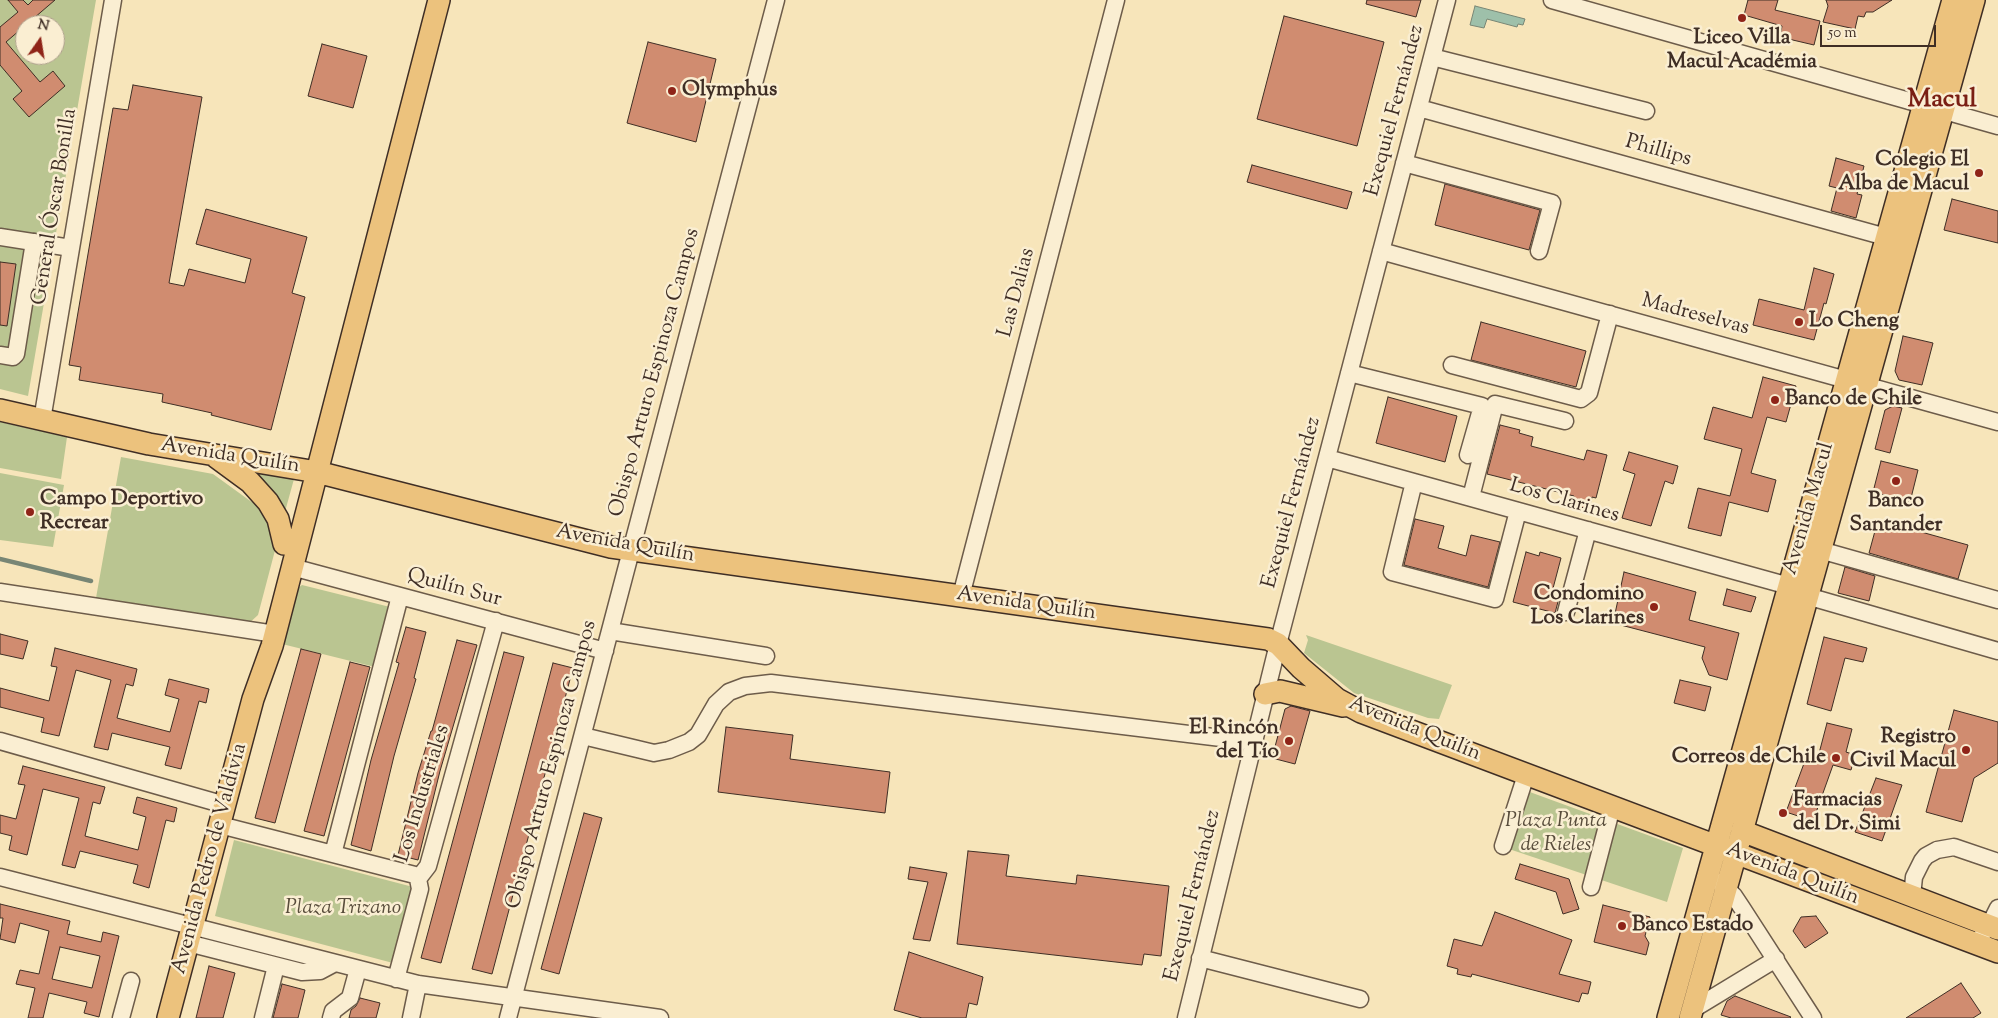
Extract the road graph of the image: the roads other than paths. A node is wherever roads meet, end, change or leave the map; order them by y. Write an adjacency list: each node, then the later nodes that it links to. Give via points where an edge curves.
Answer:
1 (112, 0): 18 (street, General Óscar Bonilla)
2 (439, 0): 33 (main road, Avenida Pedro de Valdivia, via 377,237)
3 (776, 0): 39 (street, Obispo Arturo Espinoza Campos)
4 (1116, 0): 45 (street, Las Dalias)
5 (1447, 0): 9 (street, Exequiel Fernández)
6 (1552, 0): 11 (street)
7 (1953, 0): 11 (main road, Avenida Macul)
8 (1974, 0): 11 (main road, Avenida Macul)
9 (1432, 57): 10 (street, Exequiel Fernández); 12 (street)
10 (1419, 108): 14 (street, Exequiel Fernández); 16 (street, Phillips)
11 (1933, 108): 13 (street); 16 (main road, Avenida Macul); 25 (main road, Avenida Macul)
12 (1646, 111)
13 (1998, 126)
14 (1404, 163): 19 (street, Exequiel Fernández); 20 (street, via 1552,203)
15 (0, 237): 17 (street)
16 (1886, 237): 25 (main road, Avenida Macul)
17 (34, 242): 18 (street); 22 (street, via 16,354 13,357)
18 (71, 248): 27 (street, General Óscar Bonilla)
19 (1381, 251): 21 (street, Madreselvas); 24 (street, Exequiel Fernández)
20 (1539, 251)
21 (1610, 314): 23 (street, via 1589,393 1581,399); 25 (street, Madreselvas)
22 (0, 355)
23 (1452, 365)
24 (1349, 374): 30 (street, via 1482,406); 32 (street, Exequiel Fernández)
25 (1856, 383): 29 (street, Madreselvas); 40 (main road, Avenida Macul); 42 (main road, Avenida Macul)
26 (0, 410): 27 (main road, Avenida Quilín)
27 (42, 420): 31 (main road, Avenida Quilín)
28 (1565, 422): 35 (street, via 1495,404)
29 (1998, 422)
30 (1468, 455)
31 (214, 456): 33 (main road, Avenida Quilín); 38 (main road, via 250,482 268,502 278,519)
32 (1327, 458): 34 (street, Los Clarines); 51 (street, Exequiel Fernández)
33 (310, 470): 38 (main road, Avenida Pedro de Valdivia); 39 (main road, Avenida Quilín); 41 (main road, Avenida Pedro de Valdivia)
34 (1414, 482): 35 (street, Los Clarines); 36 (street, via 1392,572 1495,599)
35 (1471, 497): 36 (street, Los Clarines)
36 (1518, 511): 37 (street, Los Clarines)
37 (1588, 530): 42 (street, Los Clarines); 47 (street)
38 (284, 544): 50 (main road, Avenida Pedro de Valdivia)
39 (631, 550): 45 (main road, Avenida Quilín); 49 (street, Obispo Arturo Espinoza Campos)
40 (1820, 550): 42 (main road, Avenida Macul); 46 (street)
41 (292, 567): 44 (street, Quilín Sur); 50 (main road, Avenida Pedro de Valdivia)
42 (1798, 591): 53 (street, Los Clarines); 63 (main road, Avenida Macul); 65 (main road, Avenida Macul)
43 (0, 592): 50 (street)
44 (400, 596): 48 (street, Quilín Sur); 66 (street)
45 (962, 596): 51 (main road, Avenida Quilín, via 1250,636)
46 (1998, 600)
47 (1566, 612)
48 (496, 622): 52 (street, Quilín Sur); 71 (street, Los Industriales, via 428,866)
49 (610, 631): 52 (street, Obispo Arturo Espinoza Campos); 54 (street)
50 (269, 633): 62 (main road, Avenida Pedro de Valdivia)
51 (1278, 644): 55 (street, Exequiel Fernández); 56 (main road, Avenida Quilín, via 1313,680)
52 (604, 651): 57 (street, Obispo Arturo Espinoza Campos)
53 (1998, 651)
54 (766, 656)
55 (1265, 694): 56 (main road, via 1280,691); 59 (street, Exequiel Fernández)
56 (1350, 707): 60 (main road, Avenida Quilín)
57 (582, 736): 59 (street, via 654,753 669,750 698,735 716,704 729,692 745,686 771,683); 89 (street, Obispo Arturo Espinoza Campos)
58 (0, 741): 62 (street)
59 (1254, 742): 81 (street, Exequiel Fernández)
60 (1526, 775): 61 (main road, Avenida Quilín); 64 (street)
61 (1612, 807): 65 (main road, Avenida Quilín); 73 (street)
62 (222, 815): 66 (street); 78 (main road, Avenida Pedro de Valdivia)
63 (1742, 831): 67 (main road, Avenida Macul); 72 (main road, Avenida Quilín)
64 (1503, 846)
65 (1716, 847): 67 (main road, Avenida Quilín); 69 (main road, Avenida Macul)
66 (333, 854): 71 (street, via 407,872)
67 (1736, 854): 74 (main road, Avenida Macul); 76 (main road, Avenida Quilín)
68 (1998, 862): 75 (street, via 1954,847 1937,850 1922,861 1914,877)
69 (1708, 873): 74 (street); 100 (main road, Avenida Macul)
70 (0, 877): 78 (street)
71 (418, 879): 86 (street, Los Industriales, via 420,889)
72 (1885, 885): 75 (main road, Avenida Quilín); 76 (main road, via 1877,895)
73 (1591, 887)
74 (1726, 887): 82 (street); 91 (main road, Avenida Macul)
75 (1912, 896): 77 (main road, Avenida Quilín)
76 (1876, 908): 79 (main road, Avenida Quilín)
77 (1995, 921): 79 (street)
78 (190, 935): 83 (street); 84 (street); 93 (main road, Avenida Pedro de Valdivia)
79 (1972, 943): 80 (main road, Avenida Quilín)
80 (1998, 952)
81 (1200, 958): 90 (street); 99 (street, Exequiel Fernández)
82 (1776, 959): 91 (street); 101 (street)
83 (335, 963): 84 (street, via 311,972); 85 (street)
84 (276, 966): 94 (street)
85 (358, 969): 86 (street); 95 (street, via 350,998 332,1011)
86 (396, 978): 88 (street)
87 (130, 981): 92 (street)
88 (418, 984): 89 (street); 96 (street)
89 (513, 998): 97 (street, Obispo Arturo Espinoza Campos); 98 (street)
90 (1360, 999)
91 (1691, 1014)
92 (121, 1018)
93 (168, 1018)
94 (264, 1018)
95 (331, 1018)
96 (411, 1018)
97 (508, 1018)
98 (660, 1018)
99 (1186, 1018)
100 (1668, 1018)
101 (1813, 1018)

